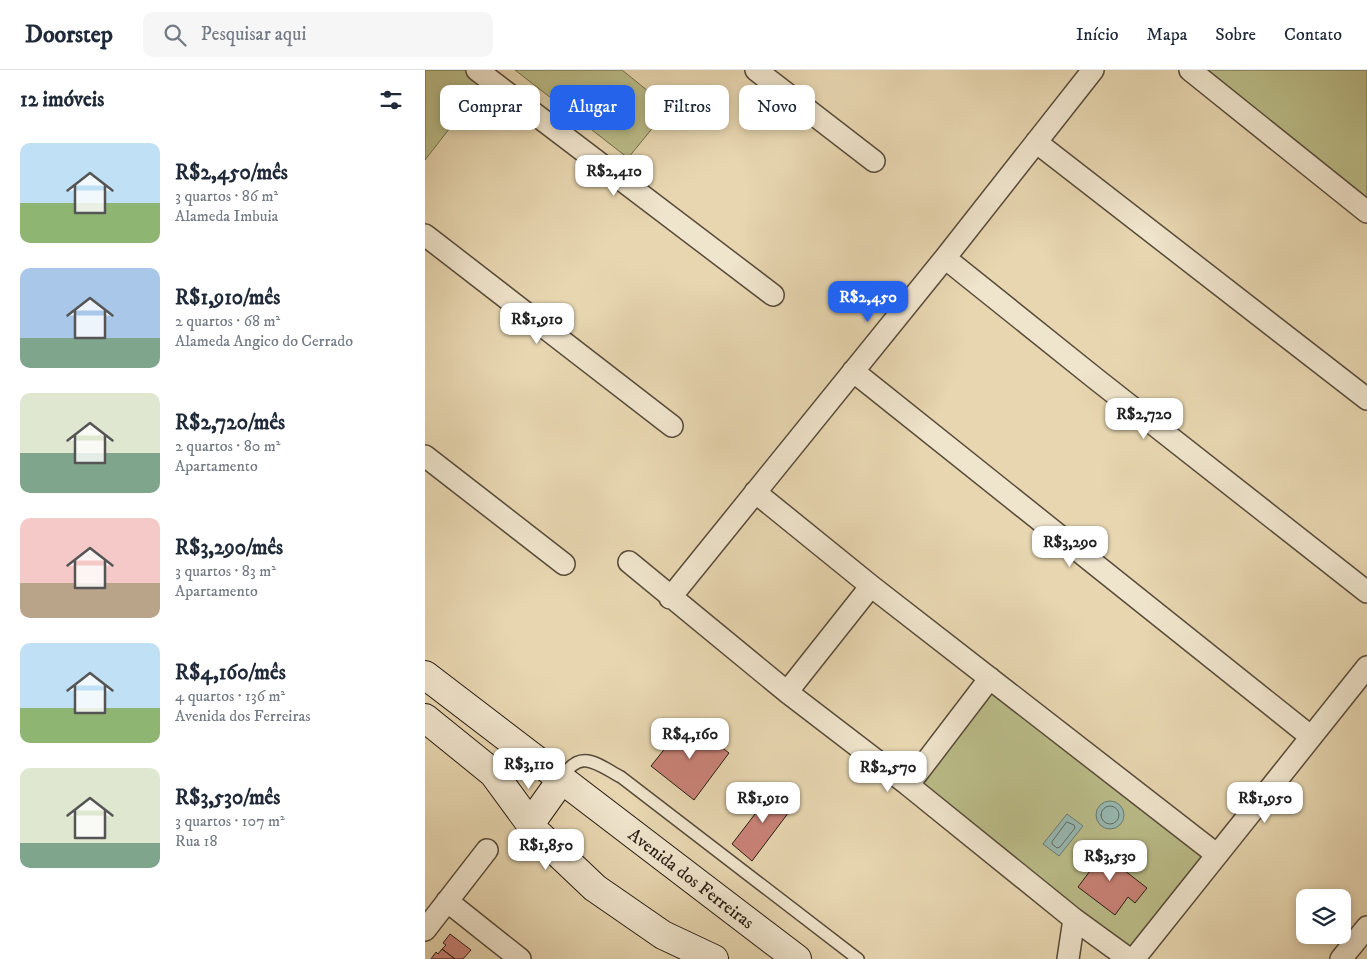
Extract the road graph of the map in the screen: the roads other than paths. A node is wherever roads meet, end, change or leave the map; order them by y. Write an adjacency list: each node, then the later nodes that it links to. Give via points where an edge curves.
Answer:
1 (477, 70): 10 (street)
2 (756, 70): 6 (street)
3 (1093, 70): 5 (street)
4 (1190, 70): 7 (street)
5 (1036, 142): 9 (street); 12 (street)
6 (874, 161)
7 (1367, 212)
8 (425, 235): 13 (street)
9 (945, 258): 11 (street); 19 (street)
10 (773, 295)
11 (853, 371): 15 (street); 26 (street)
12 (1367, 399)
13 (672, 426)
14 (425, 456): 17 (street)
15 (755, 492): 18 (street); 20 (street)
16 (629, 562): 20 (street)
17 (564, 564)
18 (871, 586): 23 (street); 24 (street)
19 (1367, 592)
20 (670, 598): 24 (street)
21 (1367, 667): 26 (street)
22 (425, 676): 27 (street, Avenida dos Ferreiras)
23 (990, 678): 28 (street); 31 (street)
24 (787, 692): 28 (street)
25 (425, 718): 29 (street, via 493,773)
26 (1310, 736): 31 (street)
27 (562, 779): 29 (street); 39 (street, Avenida dos Ferreiras); 40 (lane, Avenida dos Ferreiras, via 578,761 590,761 621,777)
28 (907, 784): 33 (street)
29 (531, 824): 38 (street, via 595,888 663,935)
30 (487, 850): 32 (street)
31 (1216, 854): 43 (street)
32 (447, 902): 35 (street); 37 (street)
33 (1074, 919): 41 (street); 42 (street)
34 (1367, 927): 36 (street)
35 (425, 930)
36 (1350, 956)
37 (520, 959)
38 (713, 959)
39 (797, 959)
40 (859, 959)
41 (1068, 959)
42 (1129, 959)
43 (1134, 959)

